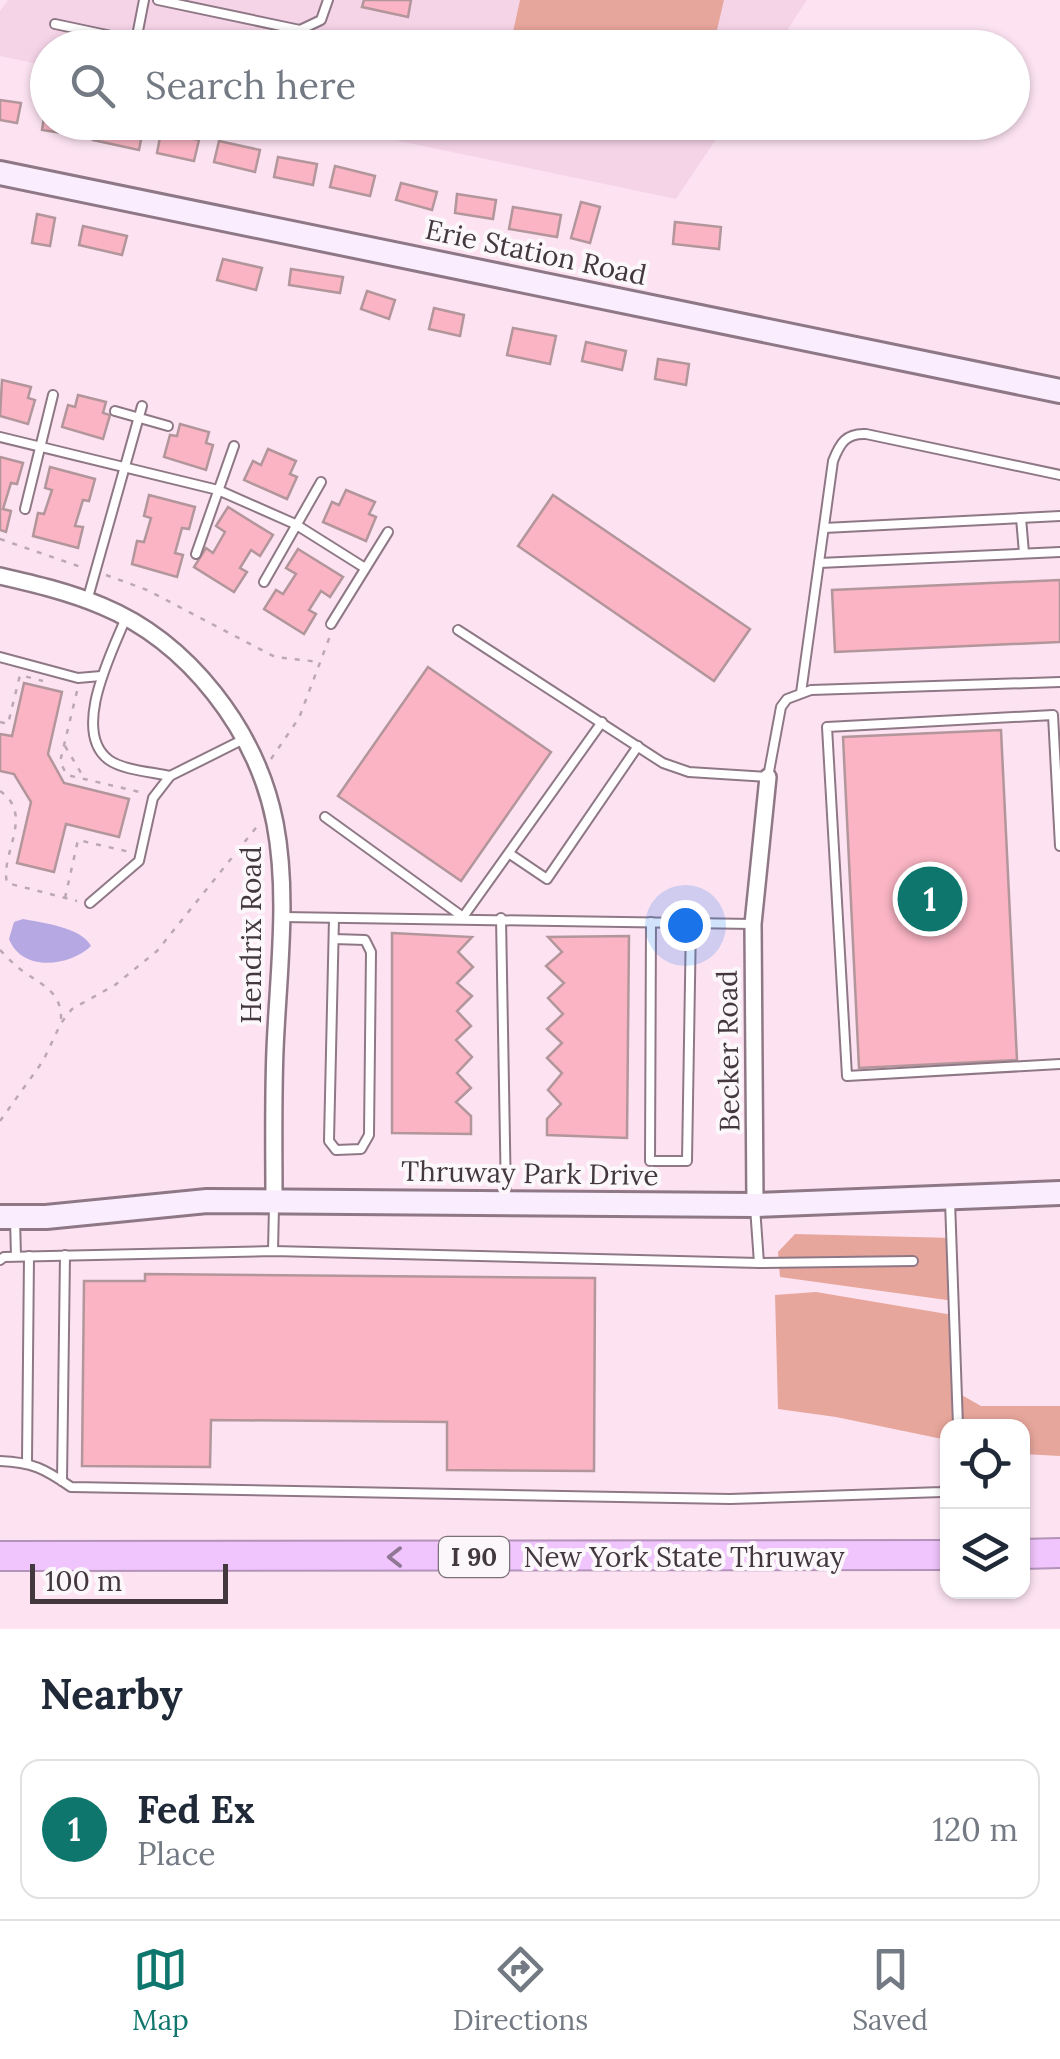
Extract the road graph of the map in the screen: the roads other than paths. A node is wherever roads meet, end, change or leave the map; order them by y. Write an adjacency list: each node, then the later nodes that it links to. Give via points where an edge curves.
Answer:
1 (144, 0): 6 (lane)
2 (158, 0): 7 (lane)
3 (328, 0): 7 (lane, via 321,20)
4 (55, 24): 5 (lane)
5 (84, 30)
6 (138, 30)
7 (300, 30)
8 (0, 173): 9 (main road, Erie Station Road)
9 (1060, 391)
10 (53, 395): 16 (lane)
11 (142, 406): 13 (lane)
12 (114, 411): 13 (lane)
13 (138, 418): 14 (lane); 18 (lane)
14 (168, 426)
15 (0, 436): 16 (lane)
16 (41, 446): 18 (lane); 22 (lane)
17 (234, 446): 21 (lane)
18 (124, 466): 21 (lane); 35 (lane)
19 (1060, 475): 26 (lane, via 848,436 837,449)
20 (321, 482): 25 (lane)
21 (218, 490): 25 (lane); 30 (lane)
22 (26, 508)
23 (1060, 516): 24 (lane)
24 (1020, 518): 26 (lane); 29 (lane)
25 (295, 524): 32 (lane); 34 (lane)
26 (824, 528): 31 (lane)
27 (388, 532): 32 (lane)
28 (1060, 552): 29 (lane)
29 (1024, 553): 31 (lane)
30 (196, 554)
31 (819, 564): 42 (lane)
32 (366, 568): 37 (lane)
33 (0, 576): 35 (street, Hendrix Road)
34 (264, 582)
35 (87, 600): 36 (street, Hendrix Road)
36 (126, 618): 40 (lane); 44 (street, Hendrix Road, via 190,667)
37 (331, 624)
38 (458, 630): 43 (lane)
39 (0, 658): 40 (lane, via 78,678)
40 (101, 676): 46 (lane, via 93,743 110,762)
41 (1060, 682): 42 (lane)
42 (801, 693): 47 (lane, via 780,707)
43 (602, 722): 45 (lane); 50 (lane)
44 (244, 739): 46 (lane); 52 (street, Hendrix Road, via 273,815)
45 (638, 746): 47 (lane, via 689,772); 50 (lane, via 547,879)
46 (170, 776): 51 (lane, via 153,798 139,861)
47 (768, 777): 58 (street, Becker Road)
48 (325, 817): 54 (lane)
49 (1060, 846): 60 (lane, via 1052,715 827,727 847,1076)
50 (510, 854): 54 (lane)
51 (90, 903)
52 (280, 917): 53 (lane); 63 (street, Hendrix Road)
53 (334, 918): 54 (lane); 59 (lane)
54 (463, 918): 55 (lane)
55 (501, 918): 56 (lane); 64 (lane)
56 (651, 922): 57 (lane); 57 (lane, via 650,1161 688,1161)
57 (691, 922): 58 (lane)
58 (752, 924): 65 (street, Becker Road)
59 (334, 939): 59 (lane, via 329,1141 336,1150 361,1149 369,1135 371,952 365,940)
60 (1060, 1064)
61 (1060, 1193): 62 (main road, Thruway Park Drive)
62 (950, 1197): 65 (main road, Thruway Park Drive); 74 (lane)
63 (274, 1201): 64 (main road, Thruway Park Drive); 66 (main road, Thruway Park Drive); 67 (lane)
64 (506, 1203): 65 (main road, Thruway Park Drive)
65 (755, 1206): 73 (lane)
66 (8, 1218): 69 (lane)
67 (273, 1251): 68 (lane); 73 (lane)
68 (65, 1255): 70 (lane); 77 (lane)
69 (16, 1256): 70 (lane); 71 (lane)
70 (29, 1256): 76 (lane)
71 (0, 1260)
72 (913, 1261): 73 (lane)
73 (759, 1262)
74 (958, 1419)
75 (0, 1461): 76 (lane)
76 (27, 1462): 77 (lane)
77 (62, 1481): 78 (lane, via 71,1487 730,1499)
78 (940, 1492)
79 (1030, 1554): 80 (highway)
80 (1060, 1554)
81 (940, 1555): 82 (highway, New York State Thruway / I 90, one-way to 82)
82 (0, 1556)

